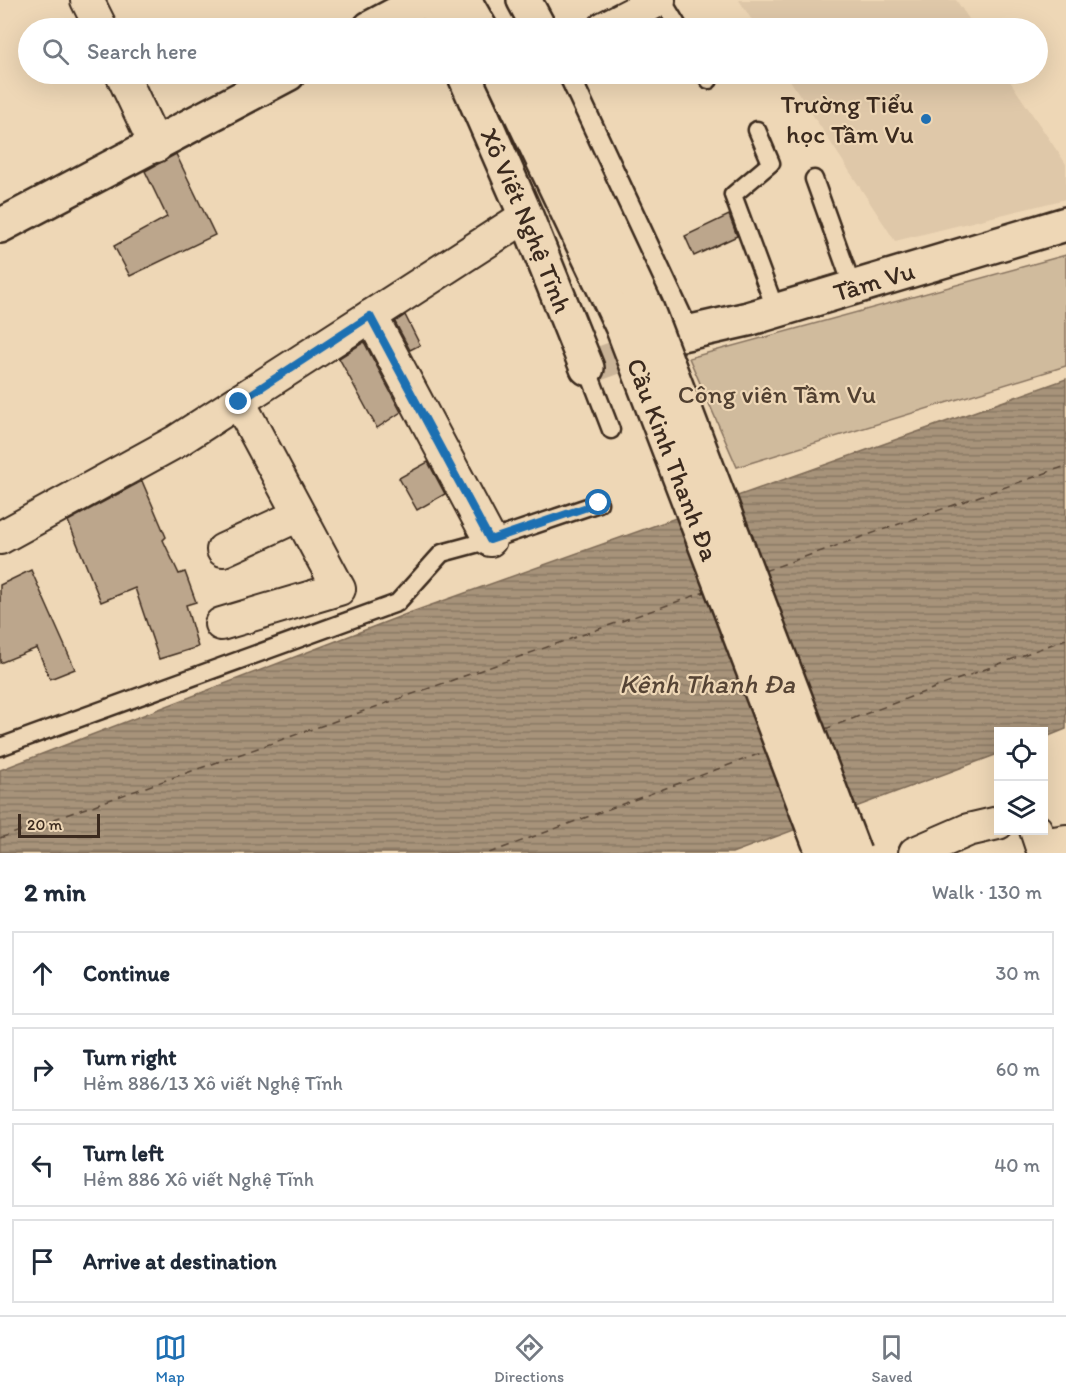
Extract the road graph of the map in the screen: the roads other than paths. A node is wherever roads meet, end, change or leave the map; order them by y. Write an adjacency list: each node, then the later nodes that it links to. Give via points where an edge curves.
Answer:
1 (87, 0): 8 (street)
2 (423, 0): 9 (main road)
3 (433, 0): 10 (main road)
4 (464, 0): 11 (main road)
5 (501, 0): 12 (main road)
6 (524, 0): 13 (main road)
7 (661, 0): 14 (street); 15 (lane)
8 (95, 18)
9 (389, 18)
10 (441, 18)
11 (474, 18)
12 (510, 18)
13 (534, 18)
14 (624, 18)
15 (673, 18)
16 (127, 84): 23 (street)
17 (270, 84): 23 (main road)
18 (469, 84): 25 (main road, Xô Viết Nghệ Tĩnh)
19 (507, 84): 44 (main road, Cầu Kinh Thanh Đa, bridge, via 622,326)
20 (542, 84): 45 (main road, Cầu Kinh Thanh Đa, bridge, via 646,307)
21 (566, 84): 29 (main road, Tầm Vu, via 682,334)
22 (757, 130): 29 (lane, via 771,163 733,195)
23 (156, 146): 27 (main road)
24 (814, 179): 28 (lane)
25 (526, 216): 30 (street); 31 (main road, Xô Viết Nghệ Tĩnh)
26 (1066, 224): 28 (main road, Tầm Vu)
27 (0, 226)
28 (852, 288): 29 (main road, Tầm Vu)
29 (776, 311)
30 (370, 316): 32 (street); 37 (street)
31 (587, 368): 33 (lane)
32 (239, 402): 35 (street); 36 (street, via 177,441)
33 (611, 430)
34 (599, 503): 37 (lane)
35 (299, 515): 38 (street); 39 (street, via 339,589)
36 (0, 538)
37 (490, 540): 40 (lane, via 442,553 397,603)
38 (223, 550)
39 (221, 624)
40 (0, 747)
41 (994, 824): 46 (street, via 968,830)
42 (1037, 835): 43 (street, via 1041,845)
43 (1066, 841)
44 (823, 853)
45 (854, 853)
46 (915, 853)

